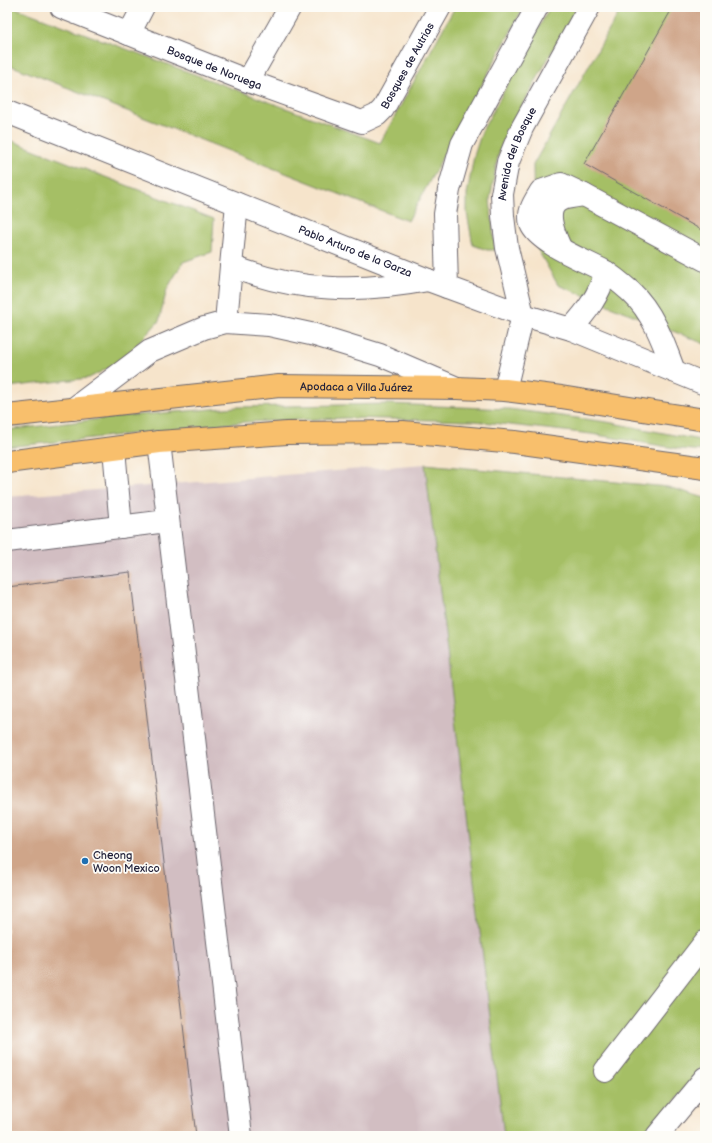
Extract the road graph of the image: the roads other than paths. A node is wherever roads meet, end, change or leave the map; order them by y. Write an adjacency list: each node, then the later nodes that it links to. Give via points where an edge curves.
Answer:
1 (61, 7): 7 (street, Bosque de Noruega)
2 (143, 7): 7 (street)
3 (290, 7): 8 (street)
4 (440, 7): 10 (street, Bosques de Autrias, via 383,109)
5 (537, 7): 15 (street, via 462,144 449,190)
6 (588, 7): 16 (street, Avenida del Bosque, via 522,128 508,162 502,194 503,216 507,248)
7 (129, 34): 8 (street, Bosque de Noruega)
8 (248, 81): 10 (street, Bosque de Noruega, via 356,121)
9 (7, 112): 11 (street, Pablo Arturo de la Garza)
10 (370, 120)
11 (237, 204): 13 (street); 15 (street, Pablo Arturo de la Garza)
12 (705, 260): 14 (street, via 561,184 541,190 530,208 531,224 541,237)
13 (231, 266): 15 (street, via 256,276 318,288); 17 (street)
14 (606, 272): 18 (street, via 600,291 589,309); 19 (street, via 632,293 650,316)
15 (438, 284): 16 (street, Pablo Arturo de la Garza)
16 (523, 315): 18 (street, Pablo Arturo de la Garza); 22 (street)
17 (226, 322): 21 (street, via 269,325 315,335 387,358); 23 (street, via 204,328 150,351)
18 (571, 329): 19 (street, Pablo Arturo de la Garza)
19 (674, 371): 20 (street, Pablo Arturo de la Garza)
20 (705, 384)
21 (456, 388): 22 (main road, Apodaca a Villa Juárez); 23 (main road, Apodaca a Villa Juárez, via 278,386)
22 (505, 390): 25 (main road, Apodaca a Villa Juárez)
23 (73, 409): 24 (main road, Apodaca a Villa Juárez)
24 (7, 416)
25 (705, 420)
26 (159, 442): 27 (main road); 29 (main road, via 286,433 403,432 515,442); 30 (street)
27 (114, 449): 28 (main road); 31 (street)
28 (7, 462)
29 (705, 468)
30 (167, 521): 31 (street); 36 (street)
31 (121, 526): 32 (street)
32 (7, 541)
33 (705, 942): 34 (street)
34 (605, 1071)
35 (705, 1078): 37 (street)
36 (241, 1136)
37 (657, 1136)

